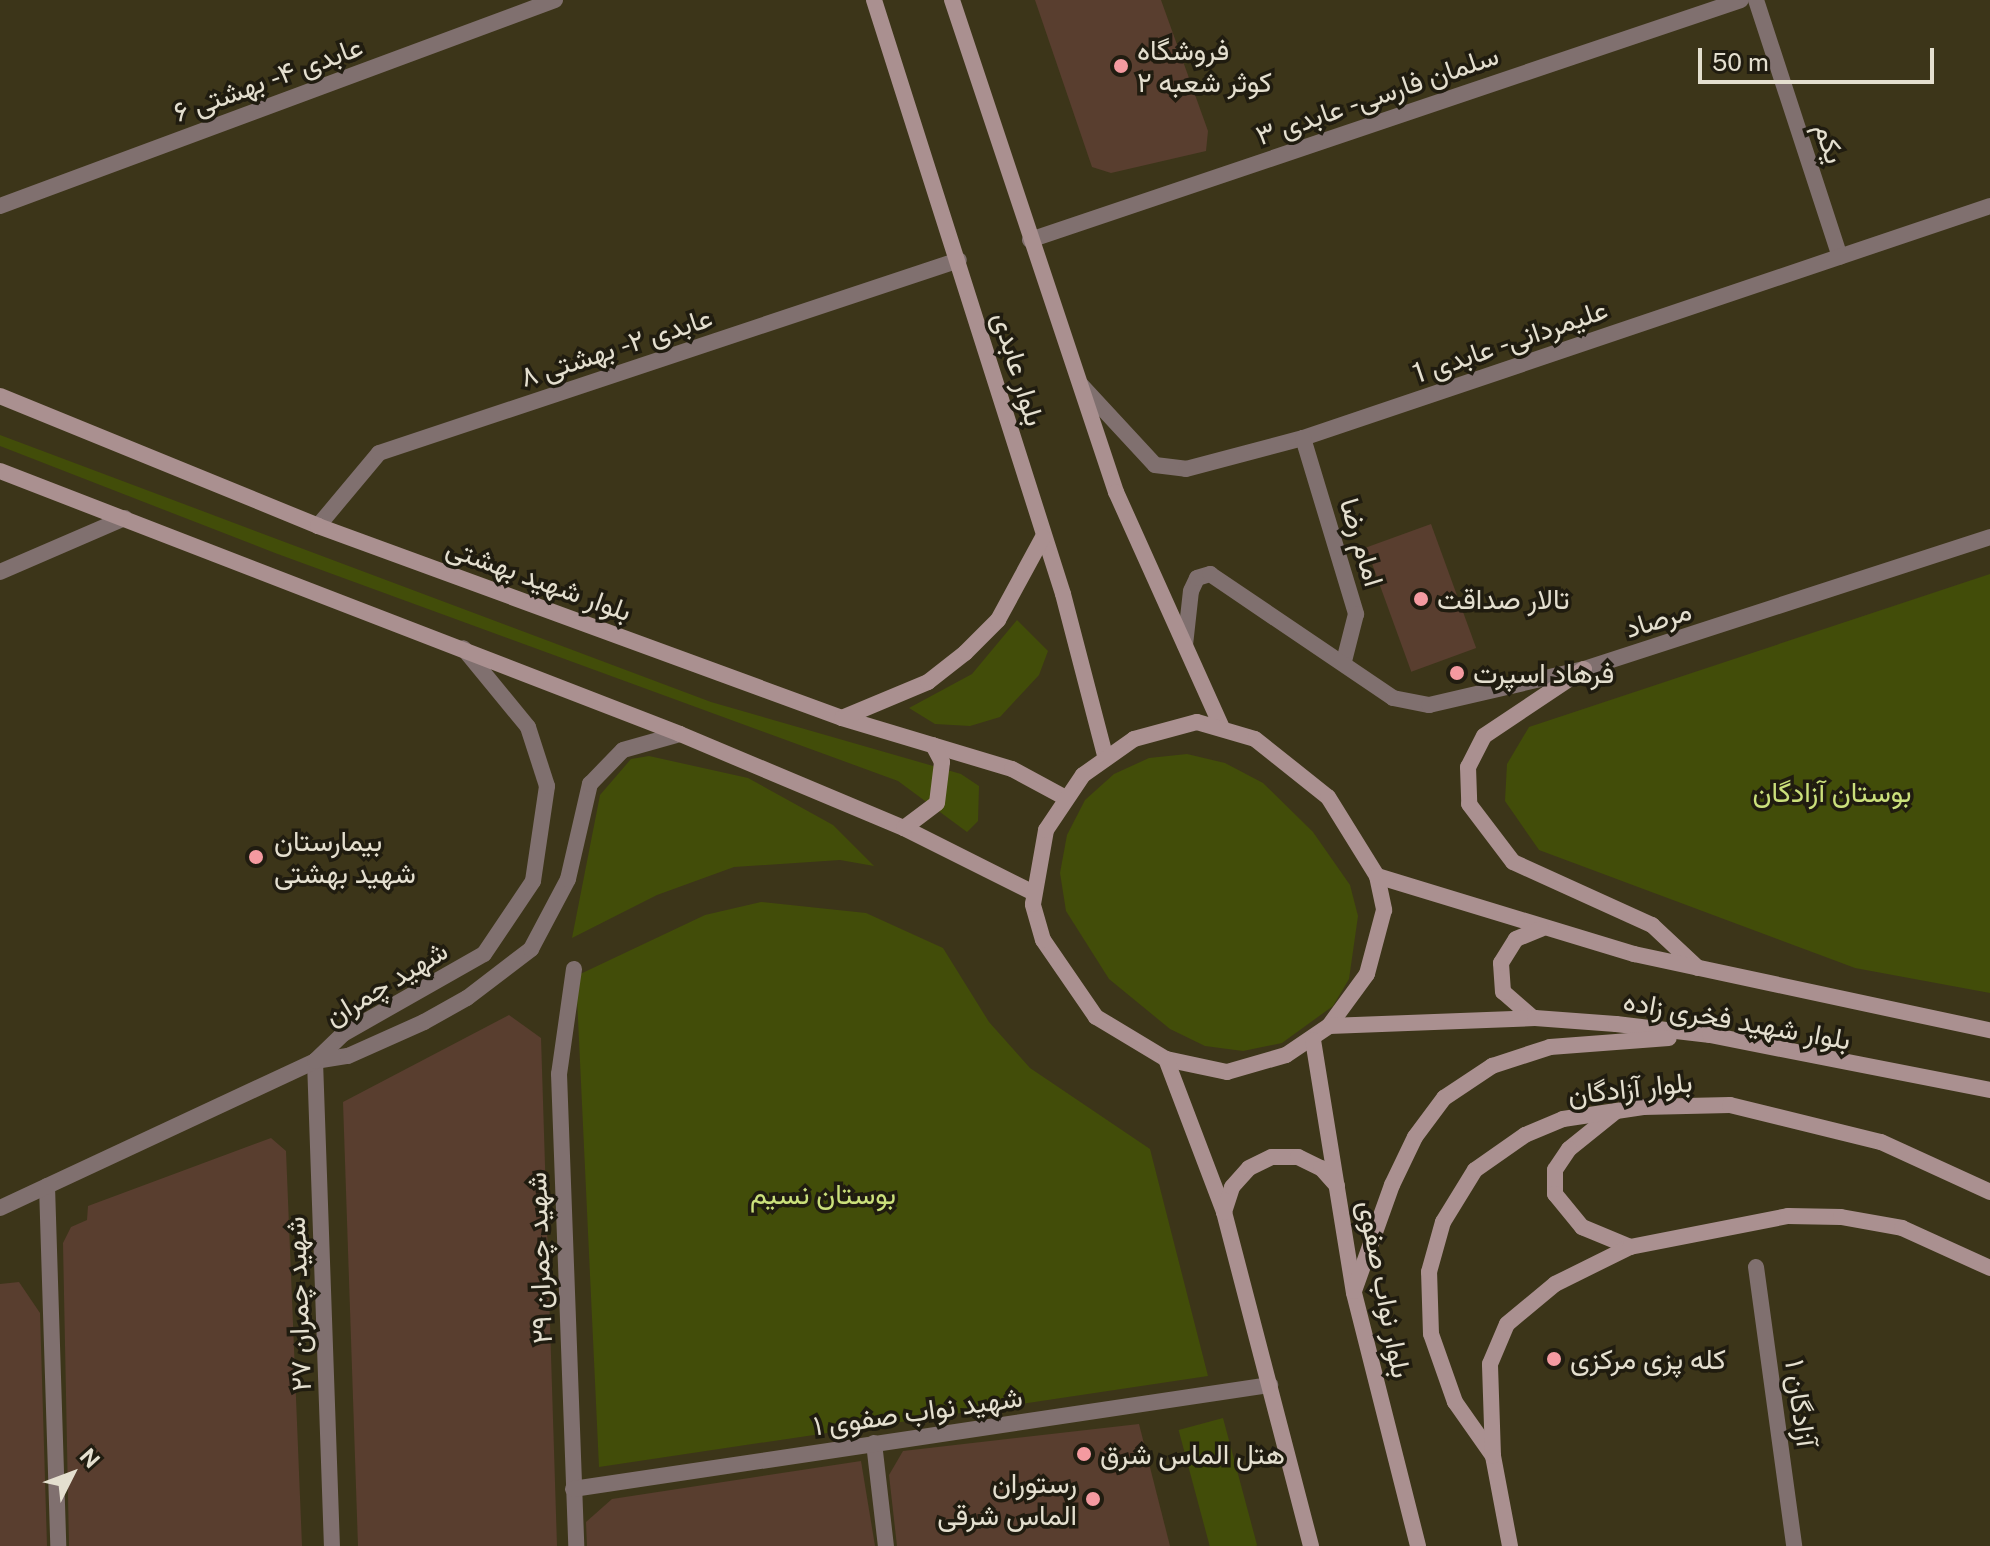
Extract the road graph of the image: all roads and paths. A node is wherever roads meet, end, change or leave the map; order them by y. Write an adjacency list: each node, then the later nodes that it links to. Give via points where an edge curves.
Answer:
1 (555, 0): 6 (street, عابدی ۴ - بهشتی ۶)
2 (874, 0): 10 (main road, بلوار عابدی)
3 (952, 0): 8 (main road, بلوار عابدی)
4 (1741, 0): 8 (street, سلمان فارسی - عابدی ۳)
5 (1756, 0): 9 (street, یکم)
6 (0, 206)
7 (1990, 206): 9 (street, علیمردانی - عابدی 1)
8 (1030, 240): 11 (main road, بلوار عابدی)
9 (1840, 257): 13 (street, علیمردانی - عابدی 1)
10 (959, 260): 16 (street, عابدی ۲ - بهشتی ۸, via 379,453); 17 (main road, بلوار عابدی)
11 (1075, 377): 13 (street, علیمردانی - عابدی 1, via 1128,442 1155,465 1186,469); 20 (main road, بلوار عابدی, via 1139,547)
12 (0, 396): 16 (main road, بلوار شهید بهشتی)
13 (1303, 438): 22 (street, امام رضا, via 1356,614)
14 (0, 471): 15 (main road)
15 (125, 518): 19 (street); 21 (main road)
16 (318, 526): 24 (main road, بلوار شهید بهشتی)
17 (1043, 537): 24 (main road, via 998,620 965,653 928,682); 28 (main road, بلوار عابدی)
18 (1990, 537): 23 (street, مرصاد)
19 (0, 572)
20 (1185, 645): 22 (street, مرصاد, via 1191,591 1197,578 1210,574); 25 (main road, بلوار عابدی)
21 (462, 647): 26 (main road); 42 (street, شهید چمران, via 528,727 541,757 544,835 533,881 484,954 343,1034)
22 (1344, 661): 23 (street, مرصاد, via 1393,698 1429,705)
23 (1584, 669): 35 (main road, via 1484,736 1468,767 1469,804 1513,862 1652,925)
24 (842, 718): 27 (main road, بلوار شهید بهشتی)
25 (1221, 726): 28 (main road, via 1164,728); 31 (main road, via 1288,760 1328,797)
26 (680, 734): 30 (main road); 42 (street, via 623,750 590,784 580,806 568,879 531,949 424,1022 348,1056)
27 (933, 745): 29 (main road, بلوار شهید بهشتی, via 1012,769); 30 (main road, via 942,762 937,803)
28 (1105, 755): 29 (main road)
29 (1064, 797): 32 (main road, via 1046,830)
30 (904, 828): 32 (main road)
31 (1377, 876): 33 (main road, بلوار شهید فخری زاده); 37 (main road, via 1384,910 1379,943 1362,983)
32 (1034, 893): 41 (main road, via 1043,940 1071,988 1127,1040)
33 (1543, 929): 35 (main road, بلوار شهید فخری زاده); 36 (main road, via 1507,949 1500,977 1511,1004)
34 (574, 969): 57 (street, شهید چمران ۲۹, via 559,1074)
35 (1699, 969): 38 (main road, بلوار شهید فخری زاده)
36 (1535, 1018): 37 (main road, بلوار شهید فخری زاده); 39 (main road, بلوار شهید فخری زاده)
37 (1329, 1026): 40 (main road)
38 (1990, 1030)
39 (1710, 1035): 43 (main road, بلوار شهید فخری زاده); 53 (main road, via 1550,1047 1492,1066 1444,1098 1392,1185)
40 (1313, 1040): 41 (main road, via 1286,1055 1227,1072); 46 (main road, بلوار نواب صفوی)
41 (1166, 1059): 49 (main road)
42 (315, 1061): 45 (street, شهید چمران); 59 (street, شهید چمران ۲۷)
43 (1990, 1090)
44 (1616, 1111): 47 (main road, بلوار آزادگان, via 1730,1105 1881,1142); 50 (main road, via 1569,1149 1555,1170 1555,1194 1582,1227); 56 (main road, بلوار آزادگان, via 1563,1119 1525,1135 1475,1170 1443,1222 1429,1272 1431,1334 1455,1402)
45 (47, 1186): 48 (street, شهید چمران); 58 (street)
46 (1338, 1187): 49 (main road, via 1321,1168 1298,1157 1272,1157 1249,1168 1232,1187); 53 (main road, بلوار نواب صفوی)
47 (1990, 1192)
48 (0, 1208)
49 (1224, 1212): 54 (main road)
50 (1630, 1247): 52 (main road, via 1715,1226 1841,1217 1902,1228); 56 (main road, via 1555,1284 1507,1324 1490,1364)
51 (1756, 1267): 65 (street, آزادگان ۱)
52 (1990, 1268)
53 (1354, 1293): 63 (main road, بلوار نواب صفوی)
54 (1270, 1385): 55 (street, شهید نواب صفوی ۱); 62 (main road)
55 (874, 1443): 57 (street, شهید نواب صفوی ۱); 61 (street)
56 (1493, 1456): 64 (main road)
57 (573, 1489): 60 (street, شهید چمران ۲۹)
58 (58, 1546)
59 (332, 1546)
60 (576, 1546)
61 (886, 1546)
62 (1311, 1546)
63 (1418, 1546)
64 (1510, 1546)
65 (1794, 1546)

